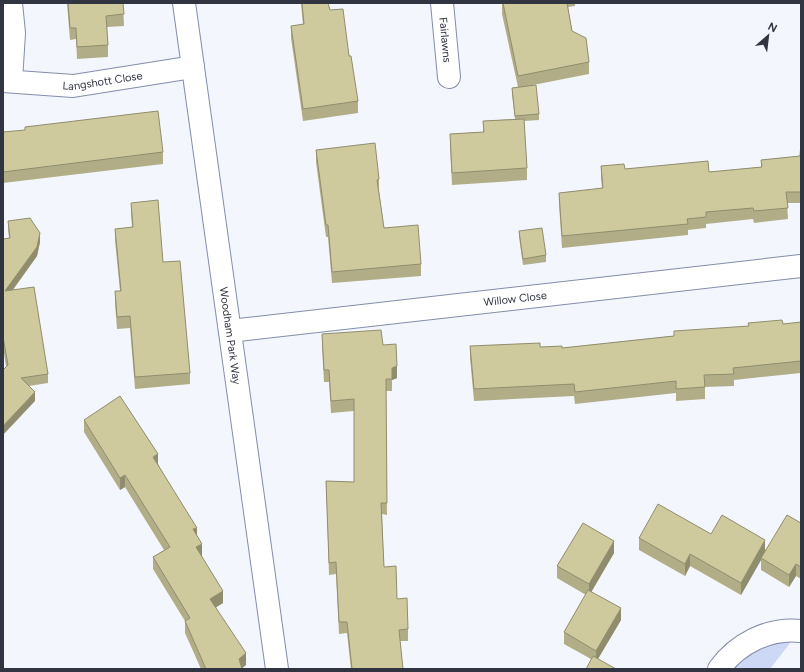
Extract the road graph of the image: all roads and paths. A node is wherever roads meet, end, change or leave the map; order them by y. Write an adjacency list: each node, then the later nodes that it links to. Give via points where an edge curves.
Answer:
1 (11, 3): 6 (street, Langshott Close, via 14,33)
2 (184, 3): 4 (street, Woodham Park Way)
3 (442, 3): 5 (street, Fairlawns)
4 (193, 67): 6 (street, Langshott Close, via 73,86); 8 (street, Woodham Park Way)
5 (449, 77)
6 (7, 81)
7 (801, 266): 8 (street, Willow Close)
8 (230, 331): 10 (street, Woodham Park Way)
9 (801, 631): 11 (street, via 787,630 758,637 727,658)
10 (277, 669)
11 (719, 669)

